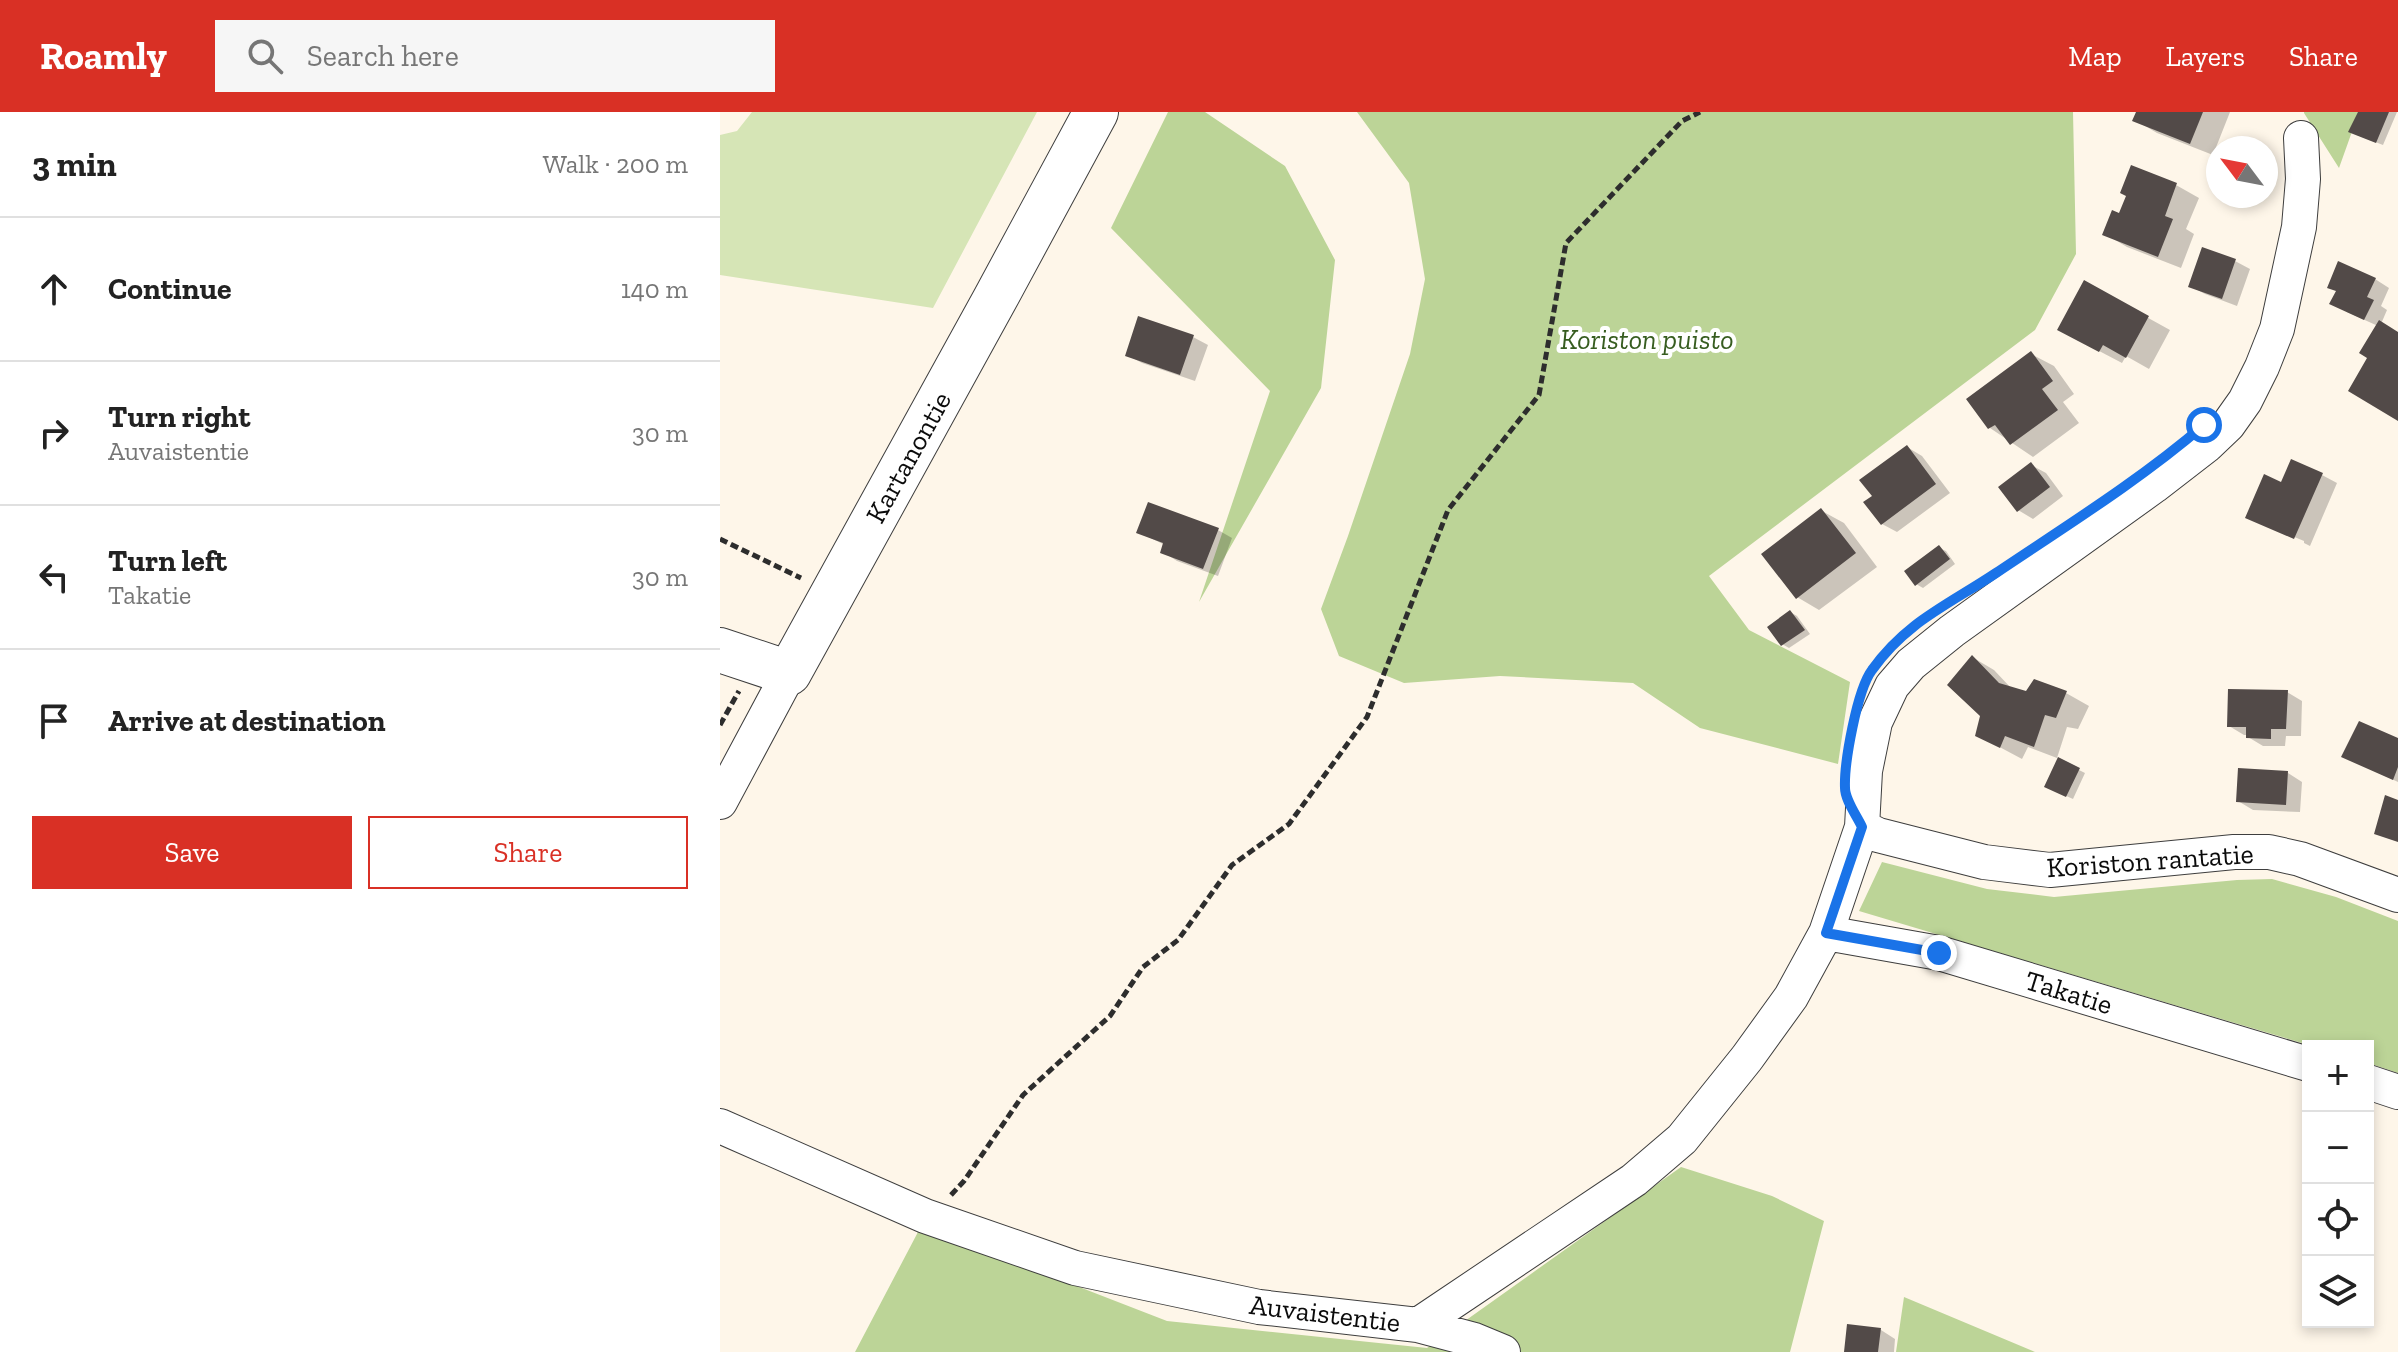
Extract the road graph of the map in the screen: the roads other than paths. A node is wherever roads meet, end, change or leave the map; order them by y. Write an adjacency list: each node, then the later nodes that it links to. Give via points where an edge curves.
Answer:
1 (1096, 112): 4 (street, Kartanontie)
2 (2301, 138): 6 (street, via 2299,227 2289,281 2277,329 2245,401 2228,425 2196,453 1911,664 1892,686 1875,722)
3 (720, 650): 4 (street)
4 (789, 673): 5 (street, Kartanontie)
5 (720, 802)
6 (1862, 827): 7 (street, Koriston rantatie, via 1984,862 2050,870 2269,852); 8 (street, Auvaistentie)
7 (2398, 895)
8 (1826, 933): 9 (street, Takatie, via 1939,953); 13 (street, Auvaistentie, via 1791,997 1682,1139 1634,1180)
9 (2302, 1062)
10 (2374, 1084): 11 (street)
11 (2398, 1092)
12 (720, 1126): 13 (street, Auvaistentie, via 925,1216 1075,1268 1259,1307)
13 (1418, 1325): 14 (street)
14 (1503, 1352)

